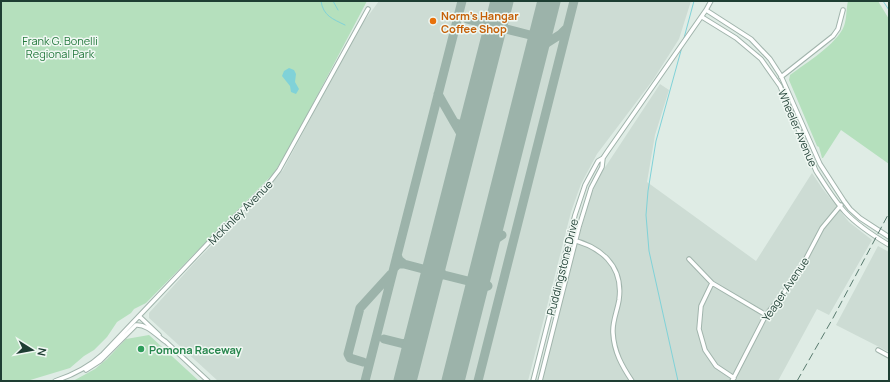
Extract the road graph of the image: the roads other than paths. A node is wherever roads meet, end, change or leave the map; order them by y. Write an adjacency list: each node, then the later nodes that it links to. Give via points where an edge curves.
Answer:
1 (711, 1): 3 (street, Puddingstone Drive)
2 (368, 9): 18 (street, McKinley Avenue, via 274,177)
3 (706, 10): 5 (street, Puddingstone Drive); 6 (street, Wheeler Avenue, via 751,39)
4 (843, 10): 6 (street, via 838,29 832,36)
5 (702, 17): 7 (street, Wheeler Avenue, via 747,46 762,59); 8 (street, Puddingstone Drive)
6 (782, 76): 7 (street); 9 (street, Wheeler Avenue, via 820,164)
7 (776, 80): 10 (street, Wheeler Avenue, via 816,171)
8 (603, 158): 12 (street, Puddingstone Drive, via 598,161 585,185); 13 (street, Puddingstone Drive, via 602,167 586,200)
9 (844, 201): 10 (street, Yeager Avenue); 11 (street, Wheeler Avenue, via 860,218)
10 (840, 206): 14 (street, Wheeler Avenue, via 876,238); 17 (street, Yeager Avenue, via 822,228 789,286)
11 (889, 237)
12 (569, 239): 13 (street); 26 (street, Puddingstone Drive)
13 (575, 241): 27 (street, Puddingstone Drive); 28 (street, via 588,244 604,255 613,266 619,290 614,320 614,341 621,364)
14 (889, 246)
15 (689, 259): 16 (street)
16 (712, 283): 17 (street); 23 (street, via 701,306 699,329 705,350 716,366)
17 (766, 314): 23 (street, Yeager Avenue)
18 (139, 316): 19 (street); 22 (street, McKinley Avenue, via 98,359)
19 (166, 342): 22 (street, via 145,327 136,325 100,361 71,378); 25 (street)
20 (878, 350): 21 (street)
21 (889, 356)
22 (65, 378): 24 (street)
23 (733, 379)
24 (55, 381)
25 (208, 381)
26 (533, 381)
27 (540, 381)
28 (632, 381)

